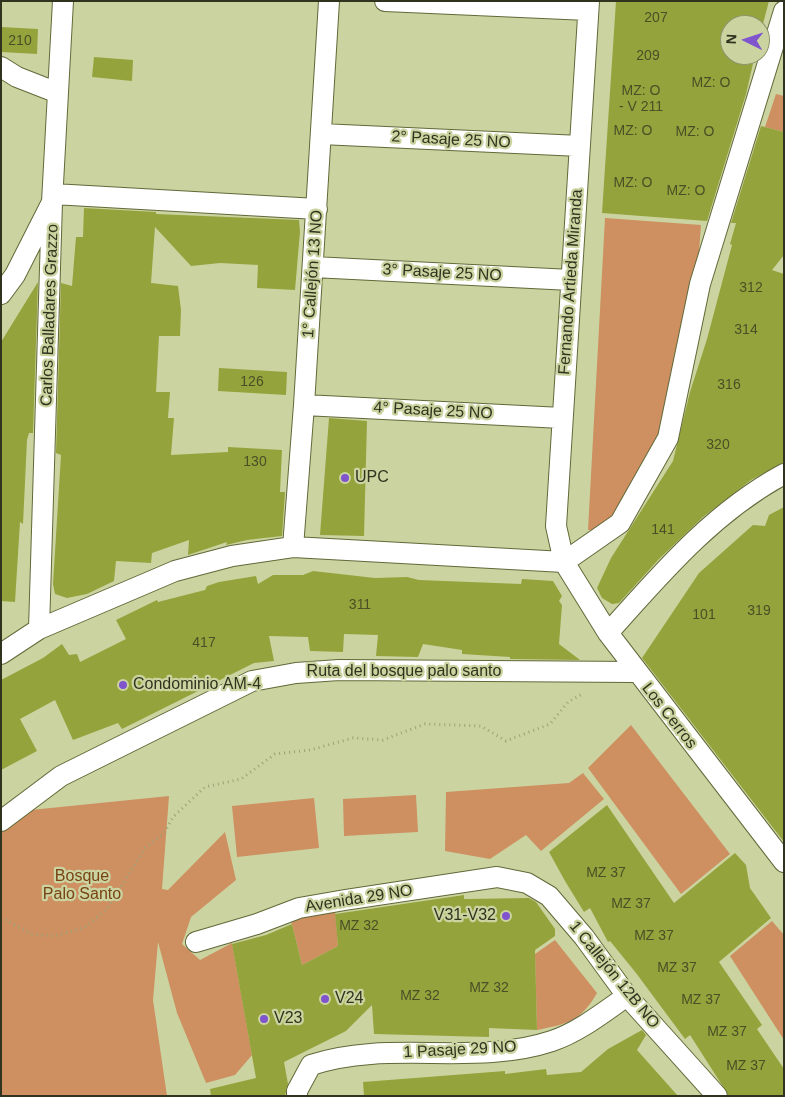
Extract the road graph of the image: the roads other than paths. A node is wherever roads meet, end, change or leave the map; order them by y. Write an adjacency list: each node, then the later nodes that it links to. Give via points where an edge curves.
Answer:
1 (63, 1): 7 (street, Carlos Balladares Grazzo)
2 (329, 1): 8 (street, 1° Callejón 13 NO)
3 (385, 1): 4 (street)
4 (588, 6): 9 (street, Fernando Artieda Miranda)
5 (784, 11): 19 (street, via 700,284 668,438 620,524)
6 (1, 67): 7 (street)
7 (58, 93): 10 (street, Carlos Balladares Grazzo)
8 (322, 134): 9 (street, 2° Pasaje 25 NO); 11 (street, 1° Callejón 13 NO)
9 (580, 146): 13 (street, Fernando Artieda Miranda)
10 (52, 198): 11 (street); 14 (street, via 15,275); 20 (street, Carlos Balladares Grazzo)
11 (317, 209): 12 (street, 1° Callejón 13 NO)
12 (313, 267): 13 (street, 3° Pasaje 25 NO); 15 (street, 1° Callejón 13 NO)
13 (571, 280): 16 (street, Fernando Artieda Miranda)
14 (1, 294)
15 (304, 405): 16 (street, 4° Pasaje 25 NO); 18 (street, 1° Callejón 13 NO)
16 (562, 418): 19 (street, Fernando Artieda Miranda, via 556,526)
17 (784, 474): 21 (street, via 739,503 689,544)
18 (293, 547): 19 (street); 20 (street, via 232,556 175,571)
19 (564, 562): 21 (street, Los Cerros)
20 (40, 629): 22 (street)
21 (608, 633): 23 (street, Los Cerros)
22 (1, 654)
23 (635, 672): 24 (street, Ruta del bosque palo santo, via 339,670 296,673 252,682 61,776); 25 (street, Los Cerros)
24 (1, 821)
25 (784, 862)
26 (527, 883): 27 (street, Avenida 29 NO, via 497,877 336,901 299,908); 28 (street, 1 Callejón 12B NO, via 549,896)
27 (196, 942)
28 (627, 996): 29 (street, 1 Pasaje 29 NO, via 588,1023 553,1041 503,1051 380,1052 337,1056 311,1065); 30 (street, 1 Callejón 12B NO)
29 (297, 1093)
30 (717, 1096)

